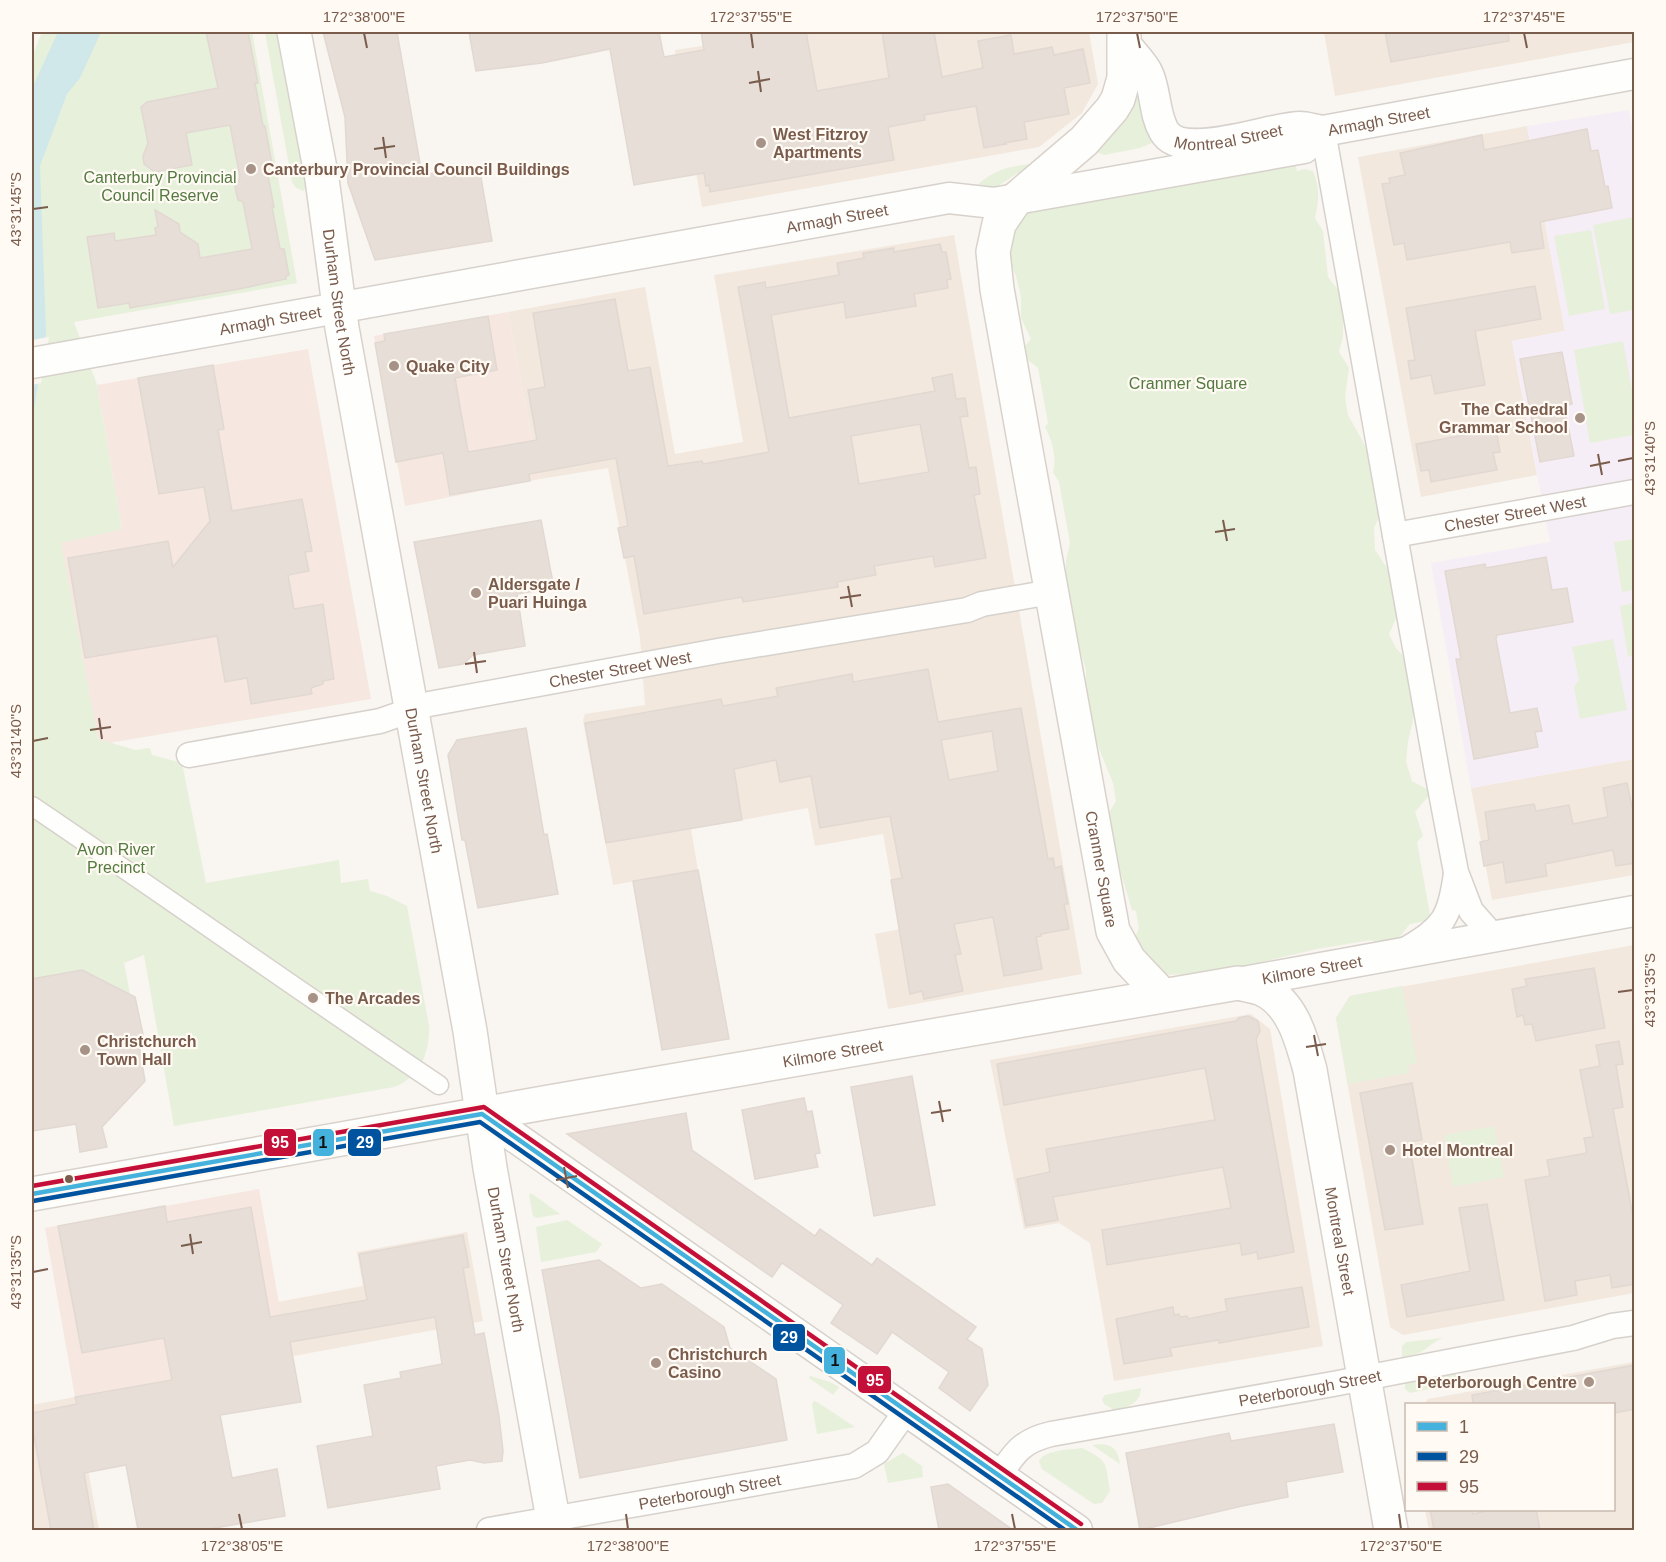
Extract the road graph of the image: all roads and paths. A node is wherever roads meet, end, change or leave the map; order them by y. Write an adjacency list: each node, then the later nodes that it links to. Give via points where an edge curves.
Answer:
1 (294, 32): 6 (main road, Durham Street North, via 322,179)
2 (1125, 38): 4 (street, Montreal Street, via 1148,73 1164,131 1179,143 1200,145 1299,127); 5 (main road, Montreal Street, via 1124,78 1112,109 1084,141)
3 (1635, 74): 4 (street, Armagh Street)
4 (1323, 131): 5 (street, Armagh Street, via 1304,148); 9 (street)
5 (1016, 199): 6 (street, Armagh Street, via 986,203 949,198); 10 (main road, Cranmer Square, via 996,231 994,265)
6 (338, 308): 7 (street, Armagh Street); 11 (main road, Durham Street North)
7 (32, 363)
8 (1635, 492): 9 (street, Chester Street West)
9 (1395, 535): 14 (street)
10 (1051, 592): 11 (street, Chester Street West); 19 (main road, Cranmer Square, via 1113,931 1134,968)
11 (410, 710): 12 (street, Chester Street West, via 380,721); 21 (main road, Durham Street North)
12 (189, 755)
13 (32, 806): 20 (street)
14 (1456, 872): 16 (street, via 1471,911); 17 (street, via 1445,918)
15 (1635, 911): 16 (street, Kilmore Street)
16 (1493, 936): 17 (street, Kilmore Street)
17 (1400, 953): 18 (street, Kilmore Street)
18 (1239, 983): 19 (main road, Kilmore Street); 24 (main road, Montreal Street, via 1272,996 1294,1023 1303,1045)
19 (1162, 995): 21 (main road, Kilmore Street)
20 (439, 1085)
21 (482, 1114): 22 (main road, Kilmore Street); 25 (street); 27 (main road, Durham Street North)
22 (32, 1194)
23 (1635, 1323): 24 (street, Peterborough Street)
24 (1364, 1378): 26 (street, Peterborough Street, via 1042,1436 1021,1446); 30 (main road, Montreal Street)
25 (906, 1411): 26 (street); 27 (street, Peterborough Street, via 877,1452 854,1466)
26 (999, 1476): 29 (street)
27 (554, 1525): 28 (street, Peterborough Street)
28 (489, 1530)
29 (1077, 1530)
30 (1391, 1530)

